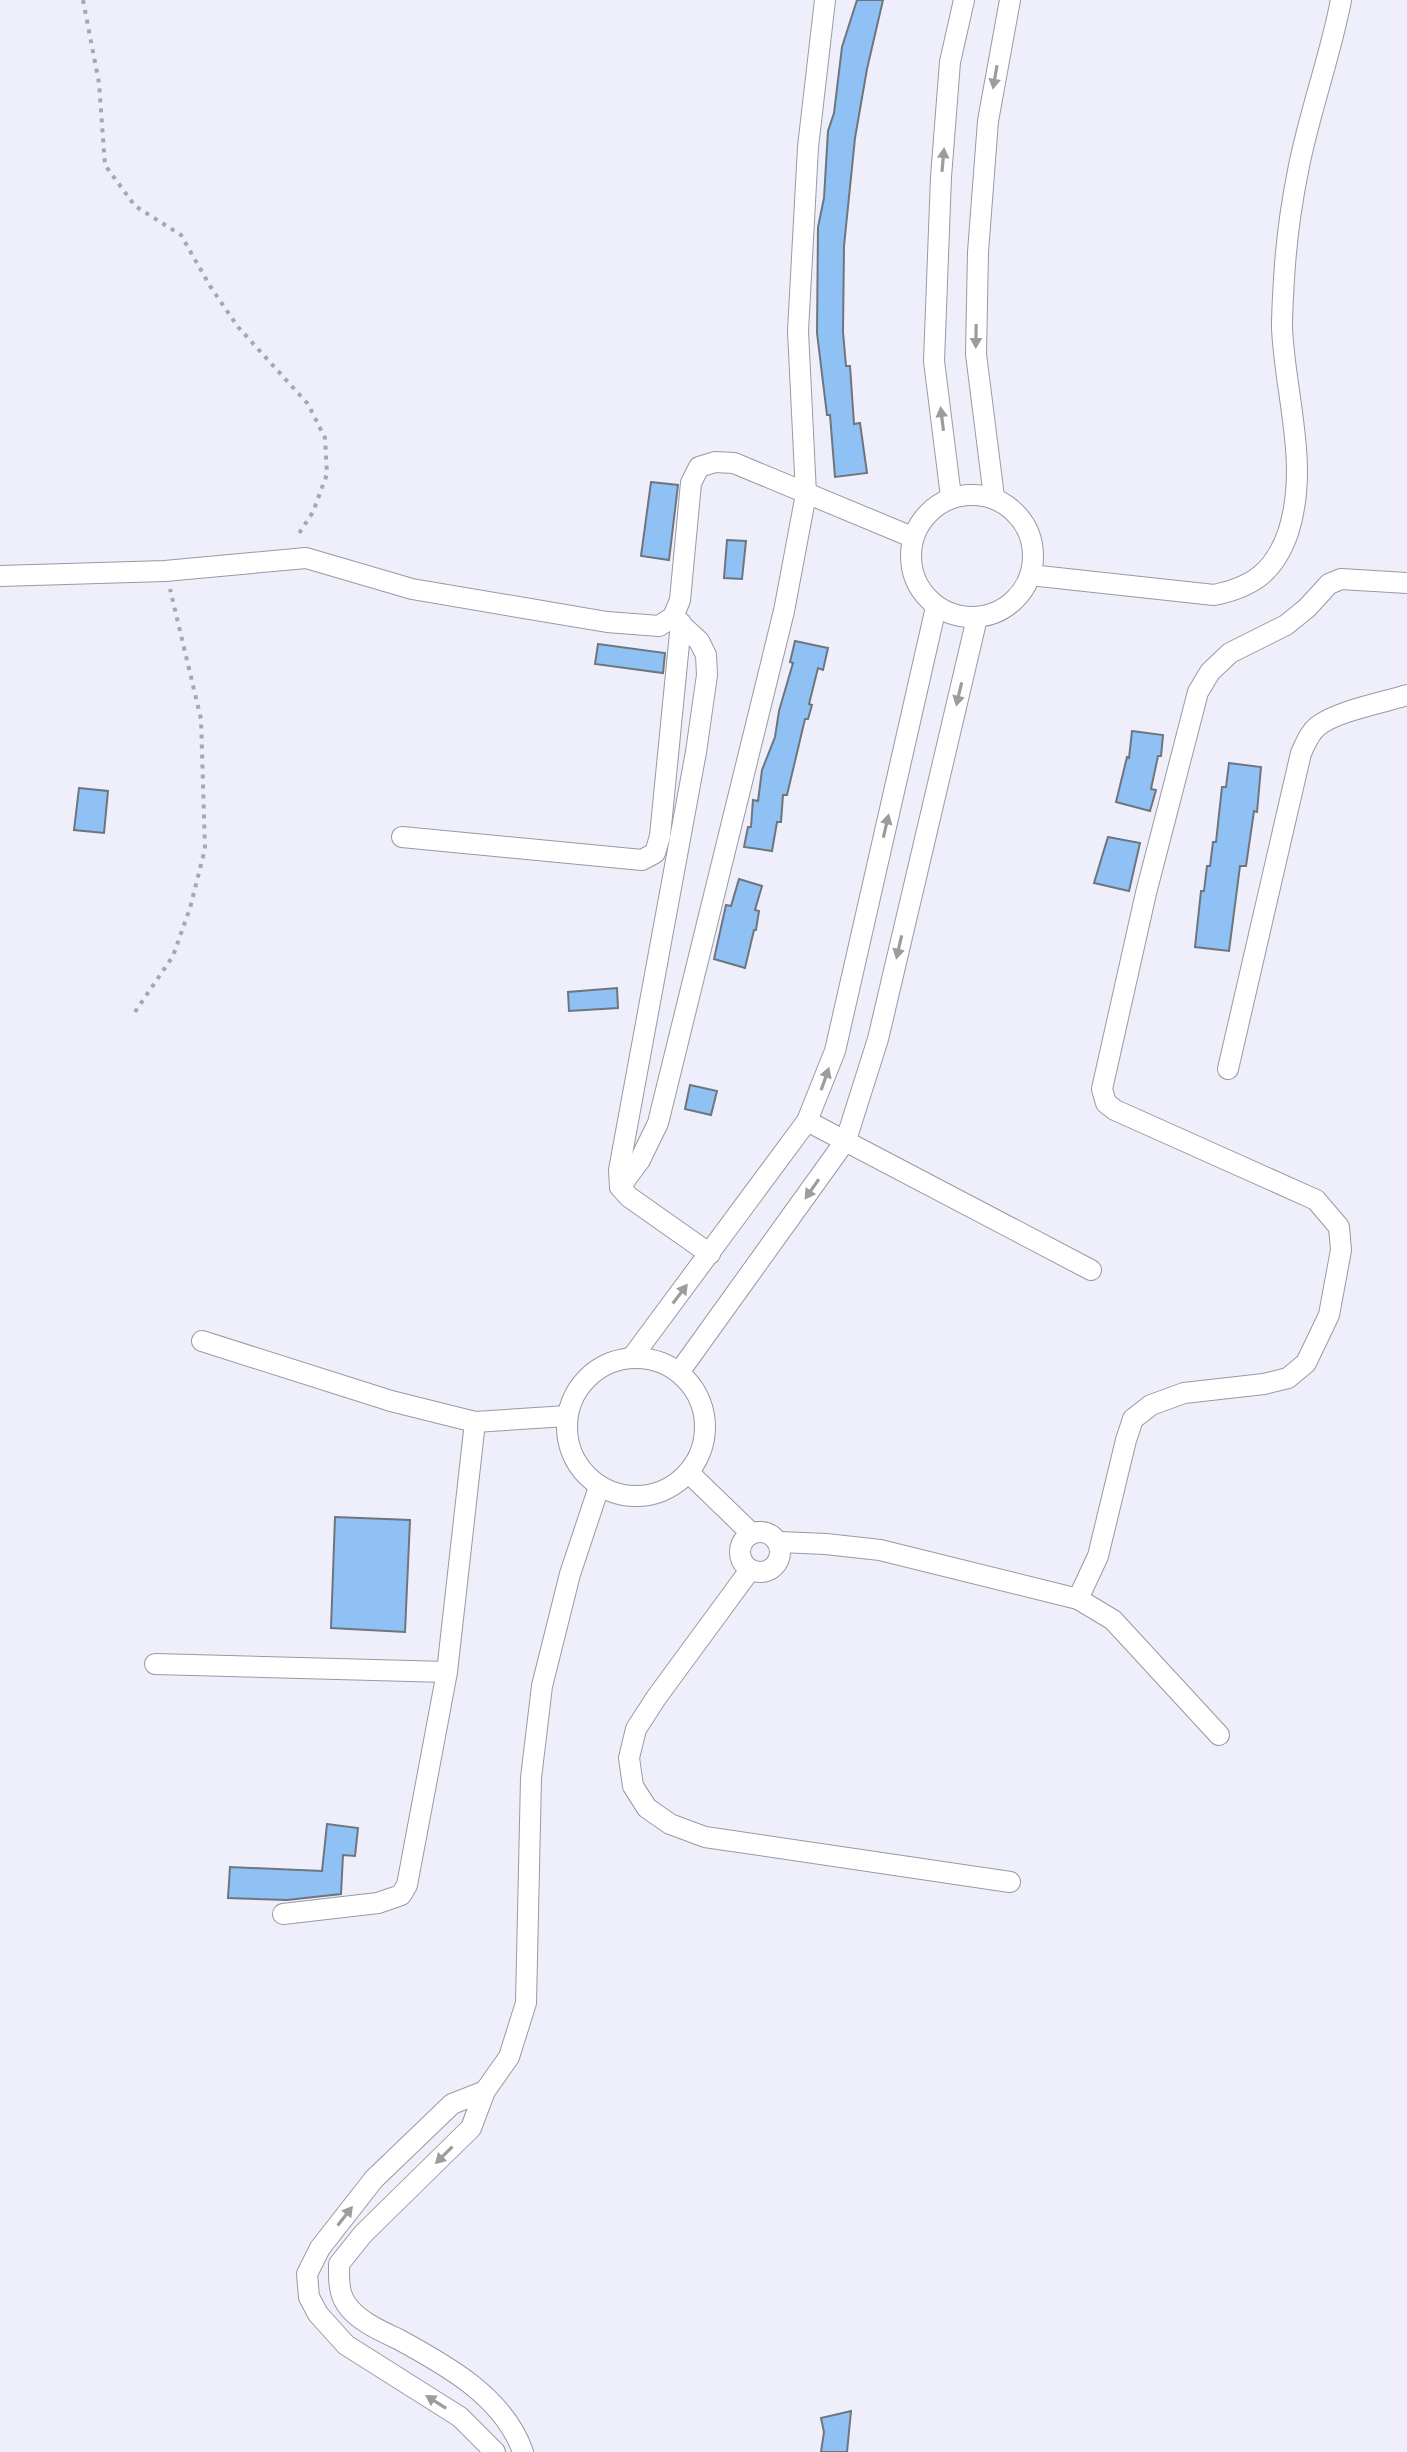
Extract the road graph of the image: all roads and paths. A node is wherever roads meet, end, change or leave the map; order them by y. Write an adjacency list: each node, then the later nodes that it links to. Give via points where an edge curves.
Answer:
1 (83, 0): 10 (path, via 99,83 105,165 135,206 181,235 238,327 308,404 325,438 327,474 313,512)
2 (825, 0): 6 (street, via 808,147 798,331)
3 (964, 0): 7 (street, one-way to 3, via 934,361 949,76)
4 (1010, 0): 8 (street, one-way to 8, via 988,121 978,252 976,354)
5 (1341, 0): 12 (street, via 1298,171 1284,276 1282,328 1298,475 1288,531 1275,561 1255,582 1214,595)
6 (806, 494): 9 (street); 17 (street, via 734,463 699,467 691,483); 24 (street, via 784,611 658,1123)
7 (951, 497): 8 (street); 9 (street, via 927,512)
8 (994, 497): 12 (street, via 1027,529 1034,552)
9 (912, 537): 15 (street, via 910,563 918,588)
10 (281, 560): 11 (street); 17 (street, via 312,559 412,589 607,622 659,626)
11 (165, 571): 13 (street); 20 (path, via 201,719 205,849 173,956)
12 (1030, 575): 16 (street, via 1019,596 1000,611)
13 (0, 576)
14 (1407, 583): 37 (street, via 1341,579 1329,584 1286,625 1230,653 1198,692 1102,1089 1115,1110 1316,1200 1339,1227 1341,1250 1329,1315 1306,1363 1288,1378 1184,1393 1151,1405 1133,1419 1098,1556)
15 (936, 607): 16 (street); 22 (street, one-way to 15, via 835,1051)
16 (977, 618): 23 (street, one-way to 23, via 878,1039)
17 (677, 620): 19 (street, via 655,853 642,860); 24 (street, via 699,641 707,675)
18 (1407, 695): 21 (street, via 1319,725 1301,753)
19 (402, 837)
20 (135, 1012)
21 (1228, 1069)
22 (807, 1121): 23 (street); 25 (street)
23 (846, 1140): 26 (street); 29 (street, one-way to 29)
24 (620, 1187): 25 (street)
25 (710, 1254): 28 (street, one-way to 25)
26 (1091, 1270)
27 (202, 1341): 31 (street)
28 (633, 1356): 29 (street, via 650,1357); 30 (street, via 602,1365 579,1386)
29 (680, 1371): 32 (street, via 702,1401 706,1439)
30 (567, 1416): 31 (street); 33 (street, via 573,1456)
31 (475, 1422): 39 (street)
32 (689, 1473): 33 (street, via 663,1492 630,1498); 34 (street)
33 (599, 1487): 43 (street, via 542,1686 531,1778 526,2003 509,2057)
34 (751, 1533): 35 (street, via 771,1534); 36 (street, via 740,1551)
35 (779, 1542): 36 (street, via 781,1552 770,1570); 37 (street, via 880,1550)
36 (750, 1570): 41 (street, via 636,1729 629,1758 633,1786 647,1808 670,1824 705,1837)
37 (1078, 1599): 40 (street, via 1113,1620)
38 (155, 1664): 39 (street)
39 (447, 1672): 42 (street, via 401,1895 378,1903)
40 (1219, 1735)
41 (1010, 1882)
42 (283, 1914)
43 (485, 2091): 44 (street, one-way to 43, via 374,2179 452,2104); 45 (street, one-way to 45, via 471,2128)
44 (320, 2248): 45 (street); 46 (street, one-way to 44, via 460,2417 346,2345 318,2314 309,2297 307,2274)
45 (339, 2264): 47 (street, via 340,2291 348,2307 458,2374 494,2404)
46 (495, 2452)
47 (523, 2452)

